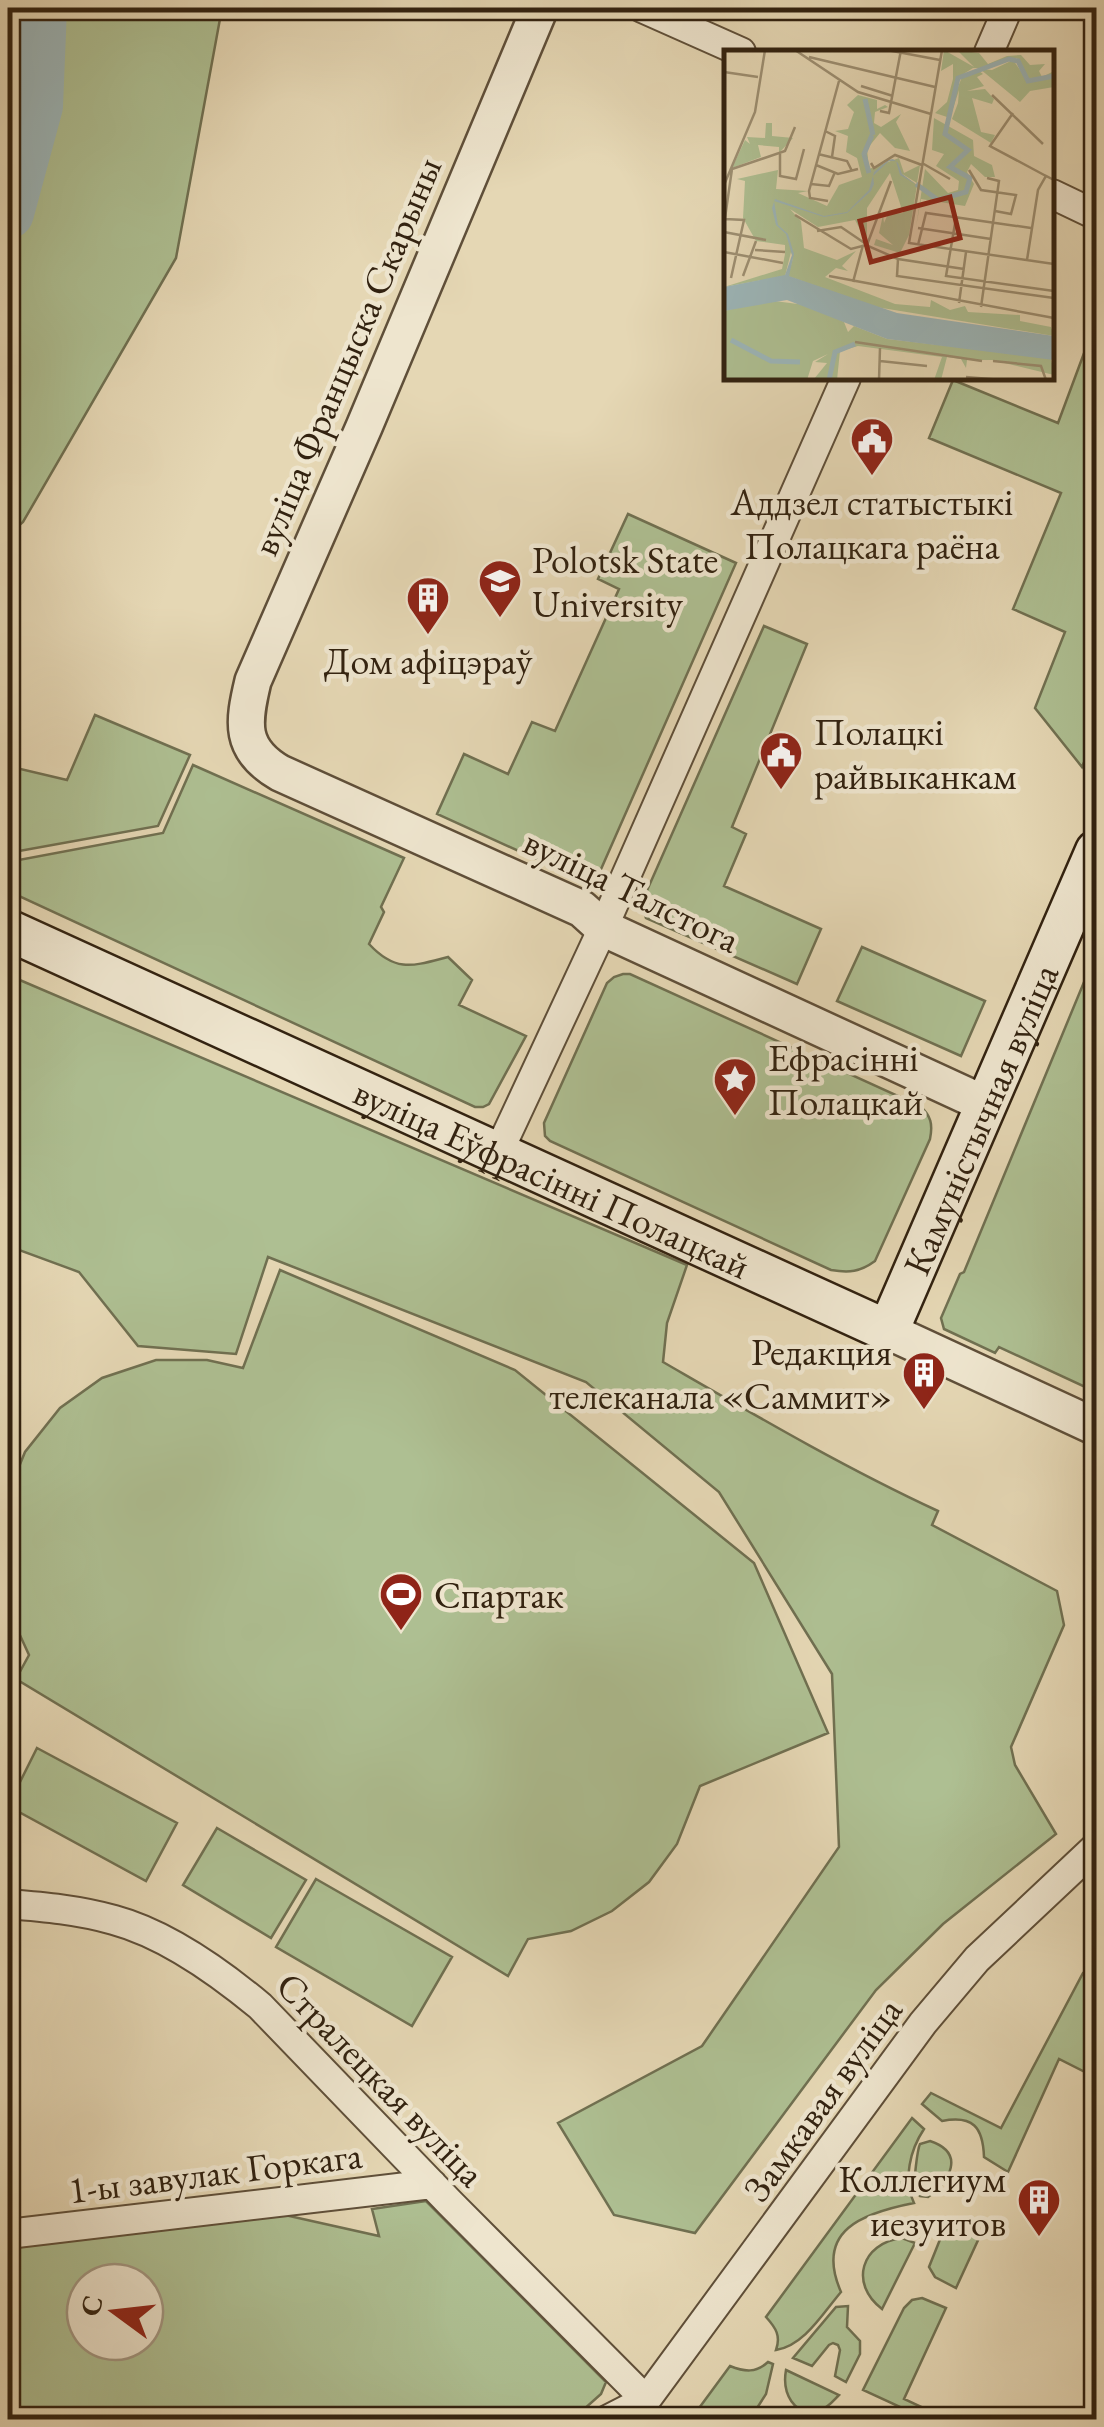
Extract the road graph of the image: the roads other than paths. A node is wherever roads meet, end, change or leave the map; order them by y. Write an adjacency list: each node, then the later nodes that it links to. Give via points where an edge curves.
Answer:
1 (540, 8): 9 (street, вуліца Францыска Скарыны, via 252,681)
2 (642, 8): 4 (street)
3 (1008, 8): 5 (street)
4 (736, 50)
5 (990, 50)
6 (1054, 195): 7 (street)
7 (1096, 214)
8 (845, 380): 11 (street)
9 (247, 742): 11 (street, вуліца Талстога, via 280,773 582,909)
10 (1096, 851): 13 (main road, Камуністычная вуліца)
11 (604, 928): 13 (street, вуліца Талстога); 14 (street)
12 (8, 930): 14 (main road, вуліца Еўфрасінні Полацкай)
13 (987, 1105): 15 (main road, Камуністычная вуліца)
14 (498, 1152): 15 (main road, вуліца Еўфрасінні Полацкай)
15 (888, 1331): 16 (street, вуліца Еўфрасінні Полацкай)
16 (1096, 1427)
17 (1096, 1847): 21 (street, Замкавая вуліца, via 978,1959 923,2022)
18 (8, 1904): 19 (street, Стралецкая вуліца, via 118,1920 228,1980)
19 (432, 2184): 20 (street, 1-ы завулак Горкага); 21 (street, Стралецкая вуліца)
20 (8, 2234)
21 (642, 2410): 22 (street)
22 (607, 2420)

